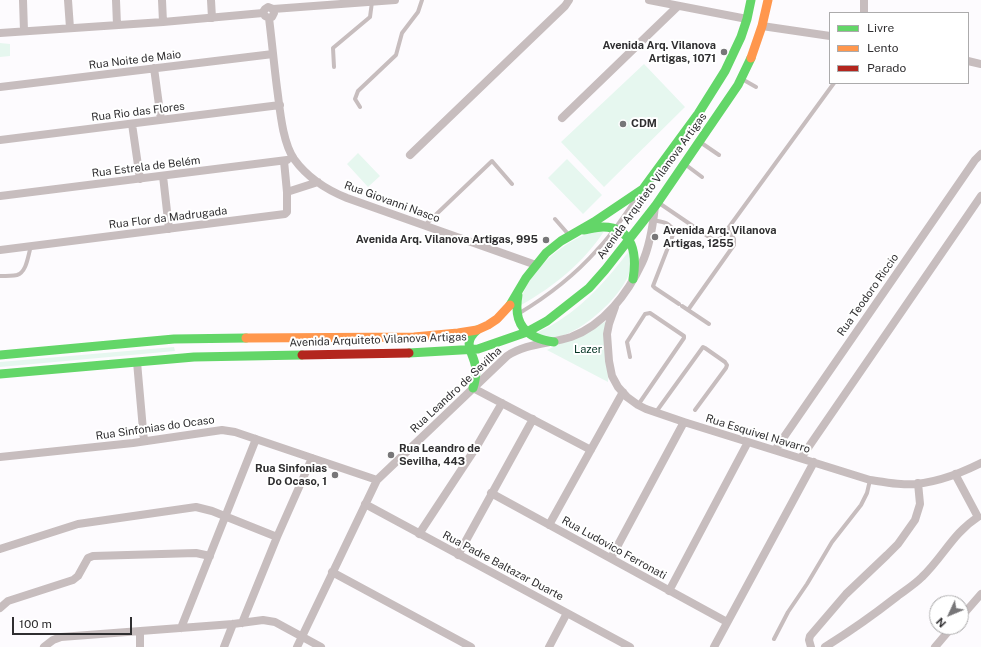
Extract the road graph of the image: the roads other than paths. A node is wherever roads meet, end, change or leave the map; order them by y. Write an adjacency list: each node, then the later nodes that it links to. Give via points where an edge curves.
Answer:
1 (23, 0): 24 (street)
2 (68, 0): 23 (street)
3 (116, 0): 21 (street)
4 (162, 0): 20 (street)
5 (211, 0): 18 (street)
6 (395, 0): 14 (street)
7 (422, 0): 37 (lane, via 418,12 402,33 396,55 358,91 355,99)
8 (569, 0): 44 (street)
9 (649, 0): 13 (street)
10 (751, 0): 19 (main road, Avenida Arquiteto Vilanova Artigas)
11 (768, 0): 22 (main road, Avenida Arquiteto Vilanova Artigas)
12 (864, 0): 17 (street)
13 (660, 1): 15 (street)
14 (372, 2): 16 (street); 30 (lane, via 370,17 333,48)
15 (678, 6): 19 (street); 38 (street)
16 (269, 11): 18 (street); 27 (street, Rua Giovanni Nasco)
17 (864, 12)
18 (212, 18): 20 (street)
19 (747, 19): 54 (main road, Avenida Arquiteto Vilanova Artigas, via 734,53 711,93)
20 (164, 22): 21 (street)
21 (117, 25): 23 (street)
22 (762, 26): 26 (street); 32 (main road, Avenida Arquiteto Vilanova Artigas, via 754,52)
23 (70, 28): 24 (street)
24 (24, 31): 25 (street)
25 (0, 33)
26 (829, 36)
27 (273, 54): 31 (street, Rua Noite de Maio); 36 (street, Rua Giovanni Nasco)
28 (969, 62): 29 (street)
29 (981, 64)
30 (334, 67)
31 (154, 68): 35 (street, Rua Noite de Maio); 39 (street)
32 (741, 79): 34 (lane); 42 (main road, Avenida Arquiteto Vilanova Artigas)
33 (833, 84): 64 (lane)
34 (756, 87)
35 (0, 88)
36 (280, 105): 39 (street, Rua Rio das Flores); 46 (street, Rua Giovanni Nasco, via 286,141)
37 (360, 107)
38 (562, 118)
39 (161, 120): 40 (street, Rua Rio das Flores)
40 (132, 124): 41 (street, Rua Rio das Flores); 51 (street)
41 (0, 140)
42 (700, 142): 45 (lane); 48 (main road, Avenida Arquiteto Vilanova Artigas)
43 (981, 154): 98 (street, Rua Teodoro Riccio)
44 (410, 155)
45 (719, 155)
46 (294, 158): 47 (street, Rua Estrela de Belém); 52 (street, Rua Giovanni Nasco)
47 (284, 161): 49 (street, Rua Estrela de Belém); 55 (street, Rua Flor da Madrugada)
48 (684, 164): 50 (lane); 58 (main road, Avenida Arquiteto Vilanova Artigas)
49 (163, 176): 51 (street, Rua Estrela de Belém); 62 (street)
50 (702, 178)
51 (140, 179): 56 (street, Rua Estrela de Belém)
52 (318, 182): 55 (street); 61 (street, Rua Giovanni Nasco, via 347,198)
53 (512, 184): 61 (lane, via 492,161)
54 (643, 189): 63 (lane); 65 (main road, Avenida Arquiteto Vilanova Artigas)
55 (287, 192): 62 (street, Rua Flor da Madrugada, via 287,212 284,214)
56 (0, 196)
57 (981, 196): 101 (street)
58 (656, 203): 60 (street, Rua Leandro de Sevilha); 64 (lane, via 712,239 721,238); 67 (main road, Avenida Arquiteto Vilanova Artigas)
59 (555, 219): 66 (lane)
60 (653, 220): 72 (street, Rua Leandro de Sevilha, via 643,262); 75 (lane, via 668,224 674,232 653,286)
61 (425, 225): 70 (street, Rua Giovanni Nasco)
62 (169, 229): 68 (street, Rua Flor da Madrugada)
63 (614, 229): 65 (main road, via 604,227); 67 (main road); 76 (lane, via 598,250 566,281)
64 (727, 229): 75 (lane, via 734,239 734,245)
65 (578, 231): 66 (main road, Avenida Arquiteto Vilanova Artigas)
66 (570, 236): 70 (main road, Avenida Arquiteto Vilanova Artigas, via 550,250)
67 (629, 239): 72 (main road, via 636,255); 79 (main road, Avenida Arquiteto Vilanova Artigas, via 589,288 547,321)
68 (31, 246): 69 (street, Rua Flor da Madrugada); 71 (lane, via 21,272 17,275)
69 (0, 250)
70 (536, 265): 73 (main road, Avenida Arquiteto Vilanova Artigas)
71 (0, 276)
72 (633, 279): 74 (street, Rua Leandro de Sevilha)
73 (519, 290): 76 (main road, via 515,305); 78 (main road, Avenida Arquiteto Vilanova Artigas, via 497,319)
74 (615, 305): 80 (street, Rua Leandro de Sevilha, via 587,328); 87 (street, Rua Esquivel Navarro, via 609,324 608,361 612,376)
75 (688, 310): 77 (lane)
76 (516, 315): 79 (main road)
77 (709, 324)
78 (477, 330): 81 (main road, via 469,339); 82 (main road, Avenida Arquiteto Vilanova Artigas, via 414,337 174,339)
79 (527, 332): 80 (main road, via 543,341); 81 (main road, Avenida Arquiteto Vilanova Artigas)
80 (554, 342): 86 (street, Rua Leandro de Sevilha, via 525,348 507,356)
81 (470, 350): 84 (main road, Avenida Arquiteto Vilanova Artigas, via 194,357); 86 (main road, via 476,370)
82 (0, 355)
83 (630, 357): 89 (lane, via 627,342 647,312 684,336)
84 (137, 362): 85 (main road, Avenida Arquiteto Vilanova Artigas); 95 (street)
85 (0, 374)
86 (474, 388): 88 (street); 105 (street, Rua Leandro de Sevilha)
87 (623, 392): 89 (street, Rua Esquivel Navarro); 97 (street)
88 (502, 403): 92 (street); 112 (street)
89 (638, 404): 91 (street, Rua Esquivel Navarro)
90 (696, 410): 91 (lane, via 727,365 703,347)
91 (656, 413): 93 (street, Rua Esquivel Navarro)
92 (533, 419): 97 (street); 108 (street)
93 (684, 422): 96 (street, Rua Esquivel Navarro); 117 (street)
94 (256, 439): 95 (street, Rua Sinfonias do Ocaso, via 222,430); 100 (street, Rua Sinfonias do Ocaso); 110 (street)
95 (144, 442): 99 (street, Rua Sinfonias do Ocaso)
96 (748, 442): 98 (street, Rua Esquivel Navarro); 119 (street)
97 (591, 450): 111 (street)
98 (775, 450): 101 (street, Rua Esquivel Navarro)
99 (0, 457)
100 (312, 458): 105 (street, Rua Sinfonias do Ocaso); 113 (street)
101 (801, 458): 102 (street, Rua Esquivel Navarro)
102 (814, 462): 106 (street, Rua Esquivel Navarro); 124 (street)
103 (981, 463): 104 (street, Rua Esquivel Navarro)
104 (955, 474): 107 (street, Rua Esquivel Navarro); 142 (street, via 978,517 955,535 921,579 864,622)
105 (377, 480): 109 (street, Rua Leandro de Sevilha)
106 (870, 480): 107 (street, Rua Esquivel Navarro, via 901,484); 131 (lane, via 861,505 832,542)
107 (918, 483): 141 (street, via 920,504 915,520 898,544 846,594 810,636)
108 (491, 493): 111 (street, Rua Ludovico Ferronati); 115 (street)
109 (365, 504): 112 (street, Rua Padre Baltazar Duarte); 118 (street, Rua Leandro de Sevilha)
110 (226, 516): 113 (street); 114 (street, via 196,507 164,511 78,524); 116 (street)
111 (549, 525): 117 (street, Rua Ludovico Ferronati)
112 (419, 534): 115 (street, Rua Padre Baltazar Duarte)
113 (277, 537): 125 (street)
114 (0, 549)
115 (458, 555): 123 (street, Rua Padre Baltazar Duarte)
116 (210, 556): 121 (street, via 196,553 93,556 88,558 73,580 8,601); 127 (street)
117 (610, 558): 119 (street, Rua Ludovico Ferronati)
118 (332, 572): 130 (street, Rua Leandro de Sevilha); 137 (street)
119 (669, 591): 124 (street, Rua Ludovico Ferronati)
120 (981, 594): 122 (street)
121 (0, 608)
122 (969, 608)
123 (567, 614): 138 (street); 139 (street, Rua Padre Baltazar Duarte)
124 (726, 622): 140 (street)
125 (242, 623): 126 (street); 130 (street, via 268,620)
126 (233, 624): 127 (street); 134 (street)
127 (181, 628): 128 (street)
128 (140, 632): 132 (street, via 61,638); 133 (street)
129 (945, 635): 143 (street)
130 (302, 636): 135 (street, Rua Leandro de Sevilha); 136 (street)
131 (774, 639)
132 (44, 647)
133 (140, 647)
134 (224, 647)
135 (297, 647)
136 (321, 647)
137 (471, 647)
138 (549, 647)
139 (630, 647)
140 (714, 647)
141 (811, 647)
142 (825, 647)
143 (935, 647)

